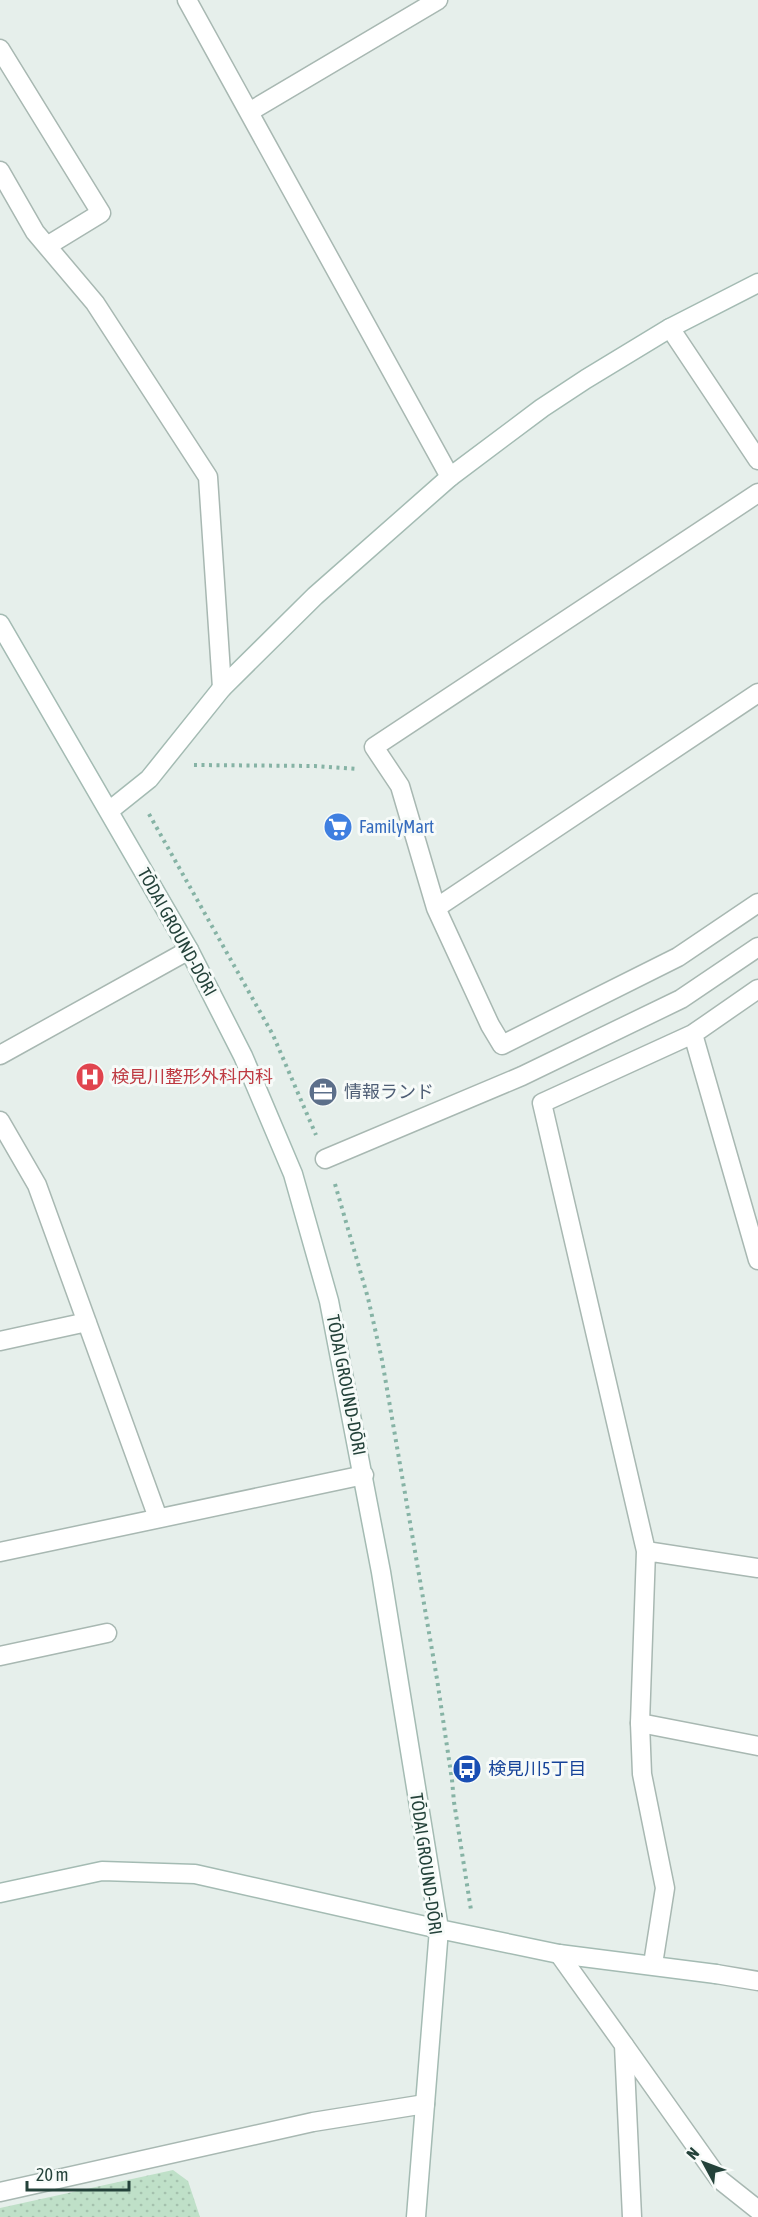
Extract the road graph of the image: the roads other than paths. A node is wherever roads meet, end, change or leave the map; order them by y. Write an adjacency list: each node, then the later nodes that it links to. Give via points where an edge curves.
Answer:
1 (187, 0): 4 (street)
2 (438, 0): 4 (street)
3 (0, 49): 6 (street, via 101,213)
4 (249, 112): 10 (street)
5 (0, 171): 6 (street, via 35,232)
6 (48, 246): 13 (street, via 95,303 208,477)
7 (758, 283): 8 (street)
8 (670, 328): 9 (street); 10 (street, via 542,408)
9 (758, 460)
10 (450, 477): 13 (street, via 315,596)
11 (758, 493): 17 (street, via 374,747 400,786)
12 (0, 624): 15 (street, TŌDAI GROUND-DŌRI)
13 (222, 688): 15 (street, via 149,779)
14 (758, 693): 17 (street)
15 (110, 811): 19 (street, TŌDAI GROUND-DŌRI)
16 (758, 903): 17 (street, via 678,957 502,1045)
17 (436, 908)
18 (758, 947): 24 (street, via 681,999 522,1076)
19 (189, 950): 22 (street); 28 (street, TŌDAI GROUND-DŌRI, via 243,1056 293,1174 329,1301)
20 (758, 989): 21 (street)
21 (693, 1034): 25 (street); 30 (street, via 542,1103)
22 (0, 1055)
23 (0, 1121): 26 (street, via 37,1185)
24 (325, 1159)
25 (758, 1260)
26 (87, 1322): 27 (street); 29 (street)
27 (0, 1341)
28 (364, 1475): 29 (street); 38 (street, TŌDAI GROUND-DŌRI)
29 (158, 1518): 31 (street)
30 (646, 1551): 32 (street); 35 (street)
31 (0, 1552)
32 (758, 1568)
33 (107, 1634): 34 (street)
34 (0, 1656)
35 (640, 1723): 36 (street); 40 (street, via 642,1774 665,1888)
36 (758, 1746)
37 (0, 1893): 38 (street, via 102,1871 195,1874)
38 (439, 1929): 39 (street); 43 (street, TŌDAI GROUND-DŌRI)
39 (559, 1954): 40 (street); 42 (street)
40 (653, 1964): 41 (street)
41 (758, 1981)
42 (624, 2045): 45 (street, via 719,2179); 47 (street)
43 (425, 2104): 44 (street, via 313,2122); 46 (street, TŌDAI GROUND-DŌRI)
44 (0, 2192)
45 (758, 2210)
46 (416, 2217)
47 (632, 2217)

